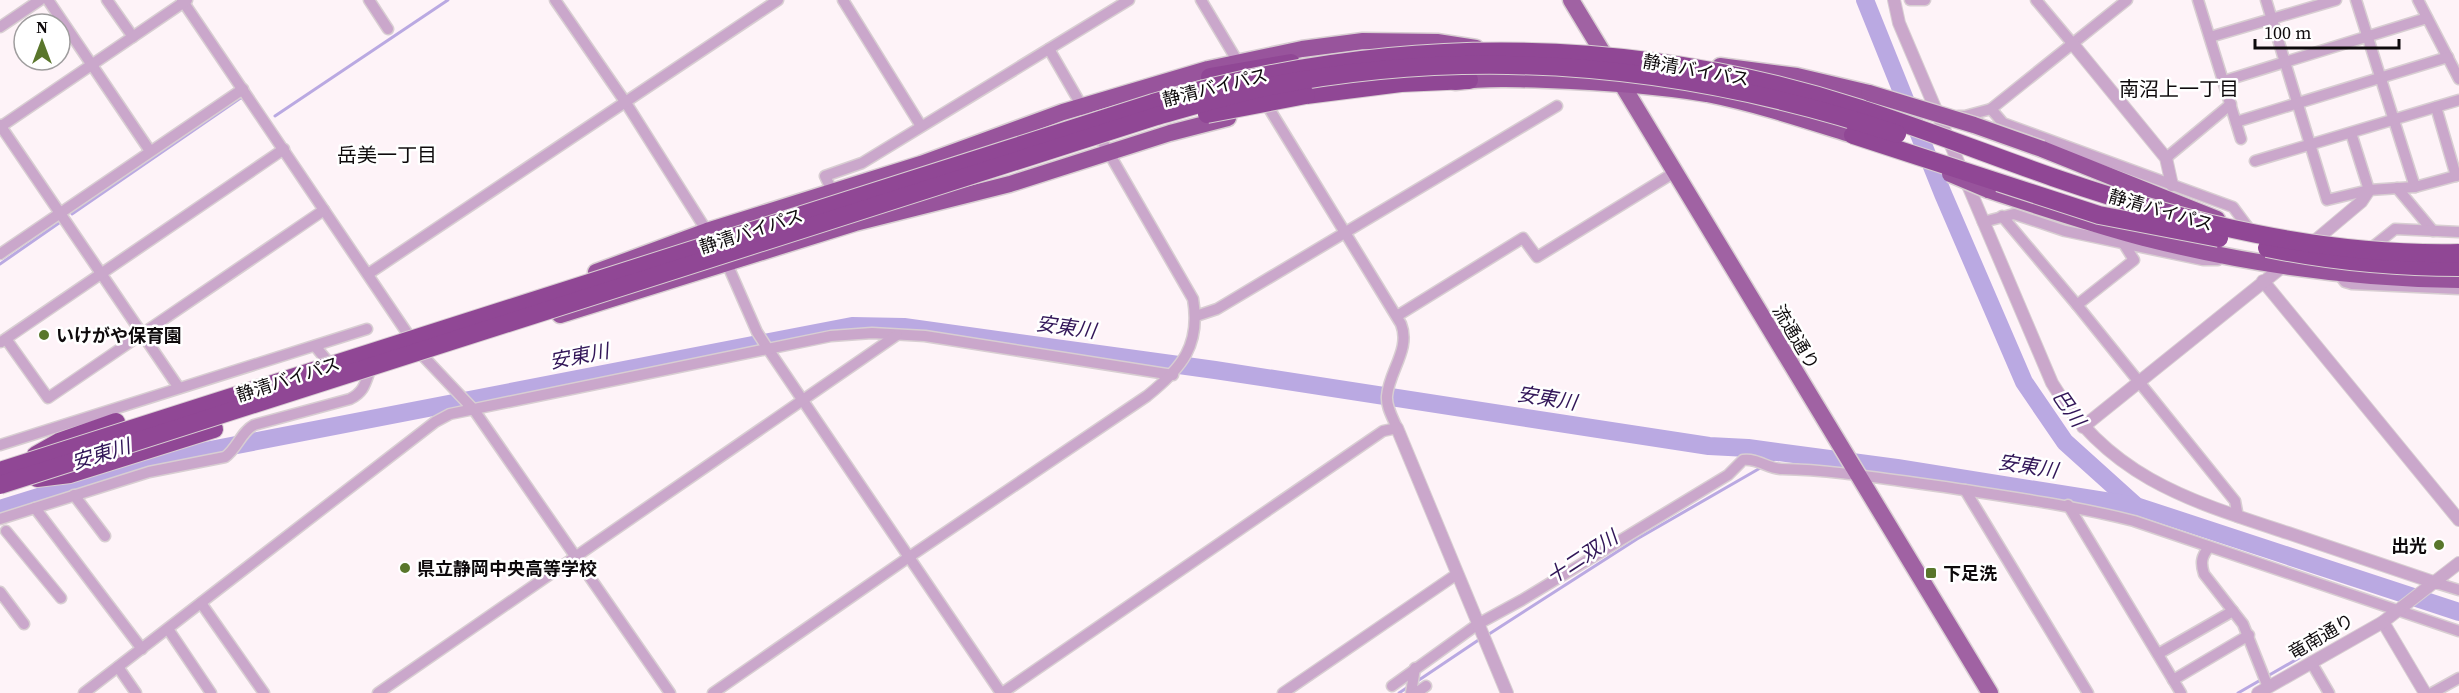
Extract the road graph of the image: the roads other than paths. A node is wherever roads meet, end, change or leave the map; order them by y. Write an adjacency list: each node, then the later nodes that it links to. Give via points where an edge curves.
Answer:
1 (40, 0): 24 (street)
2 (48, 0): 36 (street)
3 (107, 0): 27 (street)
4 (369, 0): 25 (street)
5 (555, 0): 45 (street)
6 (778, 0): 45 (street)
7 (843, 0): 57 (street)
8 (1129, 0): 31 (street)
9 (1201, 0): 34 (street)
10 (1570, 0): 32 (main road, 流通通り)
11 (1894, 0): 53 (street, via 1899,23)
12 (1910, 0): 13 (street)
13 (1924, 0)
14 (2036, 0): 29 (street)
15 (2127, 0): 29 (street)
16 (2198, 0): 28 (street)
17 (2266, 0): 22 (street)
18 (2336, 0): 22 (street)
19 (2356, 0): 26 (street)
20 (2418, 0): 23 (street)
21 (184, 1): 27 (street); 42 (street)
22 (2272, 18): 28 (street); 35 (street)
23 (2427, 18): 26 (street); 33 (street)
24 (0, 27)
25 (388, 28)
26 (2367, 36): 35 (street); 37 (street)
27 (133, 37): 36 (street)
28 (2210, 37): 40 (street)
29 (2072, 43): 51 (street); 65 (street)
30 (1479, 48): 32 (highway); 34 (highway, via 1437,42 1363,41); 69 (highway, bridge, via 1396,49 1210,77 1015,135)
31 (1049, 49): 49 (street); 57 (street)
32 (1602, 51): 41 (main road, 流通通り); 43 (highway, via 1797,76)
33 (2448, 57): 37 (street); 38 (street)
34 (1238, 62): 49 (highway)
35 (2285, 62): 40 (street); 46 (street)
36 (93, 66): 56 (street); 63 (street)
37 (2380, 78): 46 (street); 54 (street)
38 (2459, 79)
39 (1469, 80): 41 (highway); 52 (highway); 80 (highway, bridge, via 1401,83 1218,111 855,219)
40 (2224, 81): 47 (street)
41 (1621, 83): 59 (highway, via 1709,95); 67 (main road, 流通通り)
42 (243, 89): 62 (street); 63 (street)
43 (1871, 97): 78 (highway, bridge); 81 (highway, bridge, via 1974,125)
44 (2459, 100): 50 (street)
45 (626, 103): 82 (street); 100 (street)
46 (2298, 103): 55 (street); 61 (street)
47 (2231, 104): 55 (street); 65 (street)
48 (1557, 106): 83 (street)
49 (1081, 107): 64 (street); 74 (highway)
50 (2436, 107): 54 (street); 68 (street)
51 (1991, 109): 53 (street, via 1965,116); 70 (street, via 2002,123)
52 (1270, 110): 64 (highway); 83 (street)
53 (1940, 115): 79 (street)
54 (2394, 120): 58 (street); 71 (street)
55 (2236, 122): 60 (street)
56 (0, 126): 76 (street)
57 (921, 126): 74 (street, via 862,163 825,176)
58 (2351, 133): 61 (street); 73 (street)
59 (1853, 135): 86 (highway, bridge, via 2099,214); 93 (highway, bridge, via 1988,190 2098,225)
60 (2241, 139)
61 (2311, 145): 66 (street); 73 (street, via 2327,200)
62 (284, 149): 75 (street); 99 (street)
63 (150, 151): 76 (street)
64 (1108, 152): 94 (highway, via 1010,184 855,223); 106 (street, via 1183,279)
65 (2166, 158): 70 (street)
66 (2255, 161)
67 (1675, 172): 107 (street, via 1538,257 1523,238); 128 (main road, 流通通り)
68 (2458, 175): 71 (street)
69 (898, 183): 78 (highway, 静清バイパス, bridge, via 1153,103 1263,74 1400,55 1569,52 1694,67 1798,91 2060,180); 97 (highway, 静清バイパス, bridge)
70 (2172, 185): 81 (street, via 2233,207)
71 (2415, 187): 72 (street)
72 (2397, 188): 73 (street); 84 (street)
73 (2369, 190): 87 (street, via 2361,202)
74 (833, 193): 82 (highway)
75 (324, 210): 100 (street); 109 (street)
76 (59, 212): 92 (street); 99 (street)
77 (2002, 216): 79 (street); 88 (street, via 2014,214); 104 (street)
78 (2189, 219): 91 (highway, 静清バイパス, bridge, via 2332,246)
79 (1983, 222): 123 (street, via 2052,383)
80 (809, 226): 86 (highway, 静清バイパス, bridge, via 1156,116 1256,90 1369,71 1479,64 1622,71 1673,77 1778,99 2114,208); 105 (highway, 静清バイパス, bridge)
81 (2250, 230): 87 (highway)
82 (707, 231): 94 (street); 111 (highway)
83 (1344, 231): 106 (street, via 1217,309); 107 (street)
84 (2433, 231): 85 (street); 89 (street, via 2395,229)
85 (2459, 232)
86 (2224, 239): 96 (highway, 静清バイパス, bridge, via 2304,256)
87 (2318, 239): 89 (highway); 95 (street)
88 (2124, 244): 93 (street, via 2203,260); 104 (street, via 2134,260)
89 (2374, 245): 90 (highway)
90 (2459, 248)
91 (2459, 253)
92 (0, 254)
93 (2236, 257): 95 (highway)
94 (728, 263): 114 (street); 115 (highway)
95 (2285, 265): 98 (highway); 102 (street)
96 (2459, 267)
97 (622, 272): 126 (highway, 静清バイパス, bridge); 127 (highway, bridge, via 566,282 116,422 59,442)
98 (2338, 273): 101 (highway); 103 (street, via 2352,284)
99 (101, 274): 109 (street); 112 (street)
100 (368, 274): 111 (street)
101 (2459, 280)
102 (2264, 281): 119 (street); 136 (street)
103 (2459, 289)
104 (2077, 304): 119 (street)
105 (553, 308): 127 (highway, bridge, via 430,359 70,474); 129 (highway, 静清バイパス, bridge)
106 (1196, 316): 118 (street, via 1186,356)
107 (1397, 316): 124 (street, via 1404,341 1389,382 1388,405)
108 (367, 329): 113 (street)
109 (142, 334): 112 (street, via 48,398); 120 (street)
110 (897, 335): 114 (street, via 831,336); 118 (street, via 925,336); 121 (street)
111 (410, 337): 115 (street); 116 (highway)
112 (3, 341)
113 (315, 346): 116 (street); 120 (street)
114 (768, 349): 121 (street); 122 (street)
115 (422, 355): 117 (highway); 122 (street)
116 (329, 363): 127 (highway)
117 (370, 370): 127 (highway); 131 (street, via 359,395 254,425 225,458 149,472)
118 (1173, 375): 142 (street, via 1148,396)
119 (2139, 382): 123 (street); 135 (street, via 2235,501)
120 (179, 388): 125 (street)
121 (802, 400): 141 (street); 142 (street)
122 (474, 410): 141 (street); 149 (street, via 450,414 435,422)
123 (2083, 427): 135 (street, via 2121,460 2152,480)
124 (1397, 428): 144 (street); 175 (street, via 1383,431)
125 (0, 445)
126 (0, 470): 127 (highway)
127 (27, 470): 129 (highway)
128 (1856, 473): 130 (street); 156 (street, via 1778,470 1754,459 1743,460 1728,475 1522,600); 180 (main road, 流通通り)
129 (0, 486)
130 (1965, 490): 132 (street); 181 (street)
131 (74, 495): 133 (street); 138 (street)
132 (2068, 505): 140 (street, via 2134,521); 159 (street)
133 (35, 508): 134 (street); 158 (street)
134 (5, 517): 137 (street)
135 (2238, 517): 145 (street)
136 (2459, 520)
137 (6, 531): 139 (street); 148 (street)
138 (105, 536)
139 (0, 541)
140 (2209, 546): 150 (street, via 2201,565 2204,574); 151 (street)
141 (574, 556): 172 (street); 173 (street)
142 (909, 557): 174 (street); 175 (street)
143 (2459, 563): 145 (street, 竜南通り)
144 (1457, 574): 156 (street); 176 (street)
145 (2434, 584): 146 (street); 151 (street, 竜南通り)
146 (2459, 590)
147 (0, 592): 153 (street)
148 (61, 598)
149 (201, 603): 154 (street); 171 (street)
150 (2233, 611): 157 (street); 159 (street)
151 (2399, 611): 152 (street, 竜南通り); 155 (street)
152 (2383, 622): 160 (street, 竜南通り); 184 (street)
153 (24, 624)
154 (168, 629): 158 (street); 170 (street)
155 (2459, 631)
156 (1482, 632): 162 (street); 179 (street)
157 (2249, 635): 164 (street); 167 (street)
158 (142, 649): 161 (street)
159 (2158, 654): 164 (street)
160 (2311, 662): 167 (street, 竜南通り); 183 (street)
161 (118, 667): 168 (street); 169 (street)
162 (1415, 668): 165 (street); 177 (street)
163 (2459, 678): 185 (street)
164 (2173, 680): 182 (street)
165 (1392, 686)
166 (1426, 686): 178 (street)
167 (2261, 691)
168 (84, 693)
169 (136, 693)
170 (211, 693)
171 (264, 693)
172 (378, 693)
173 (670, 693)
174 (713, 693)
175 (1001, 693)
176 (1283, 693)
177 (1411, 693)
178 (1416, 693)
179 (1507, 693)
180 (1990, 693)
181 (2088, 693)
182 (2181, 693)
183 (2329, 693)
184 (2425, 693)
185 (2432, 693)

